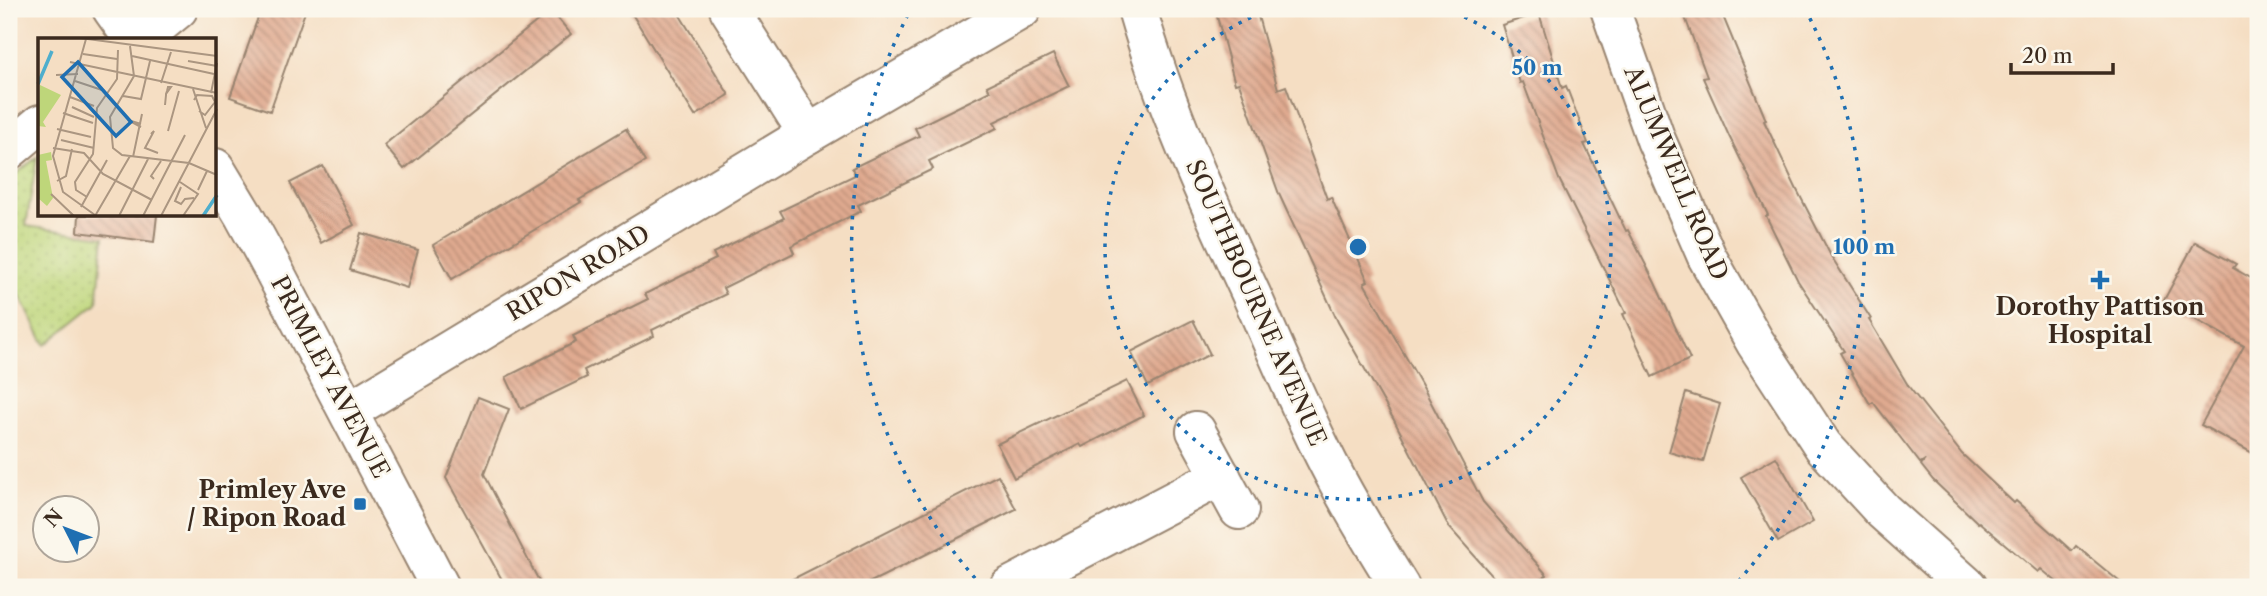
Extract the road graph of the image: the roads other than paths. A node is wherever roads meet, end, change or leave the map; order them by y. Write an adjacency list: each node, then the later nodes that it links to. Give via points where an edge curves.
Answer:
1 (112, 9): 7 (street)
2 (177, 9): 8 (street)
3 (729, 9): 10 (street)
4 (1022, 9): 10 (street, RIPON ROAD)
5 (1137, 9): 19 (street, SOUTHBOURNE AVENUE, via 1185,145 1285,370 1328,464)
6 (1610, 9): 20 (street, ALUMWELL ROAD, via 1656,140 1707,257 1755,342 1823,446 1883,511)
7 (133, 38)
8 (142, 38)
9 (38, 126): 11 (street)
10 (808, 134): 13 (street, RIPON ROAD)
11 (9, 150)
12 (217, 171): 13 (street, PRIMLEY AVENUE)
13 (349, 411): 17 (street, PRIMLEY AVENUE)
14 (1196, 431): 15 (street)
15 (1220, 476): 16 (street); 18 (street)
16 (1239, 510)
17 (440, 587)
18 (1009, 587)
19 (1400, 587)
20 (1968, 587)

